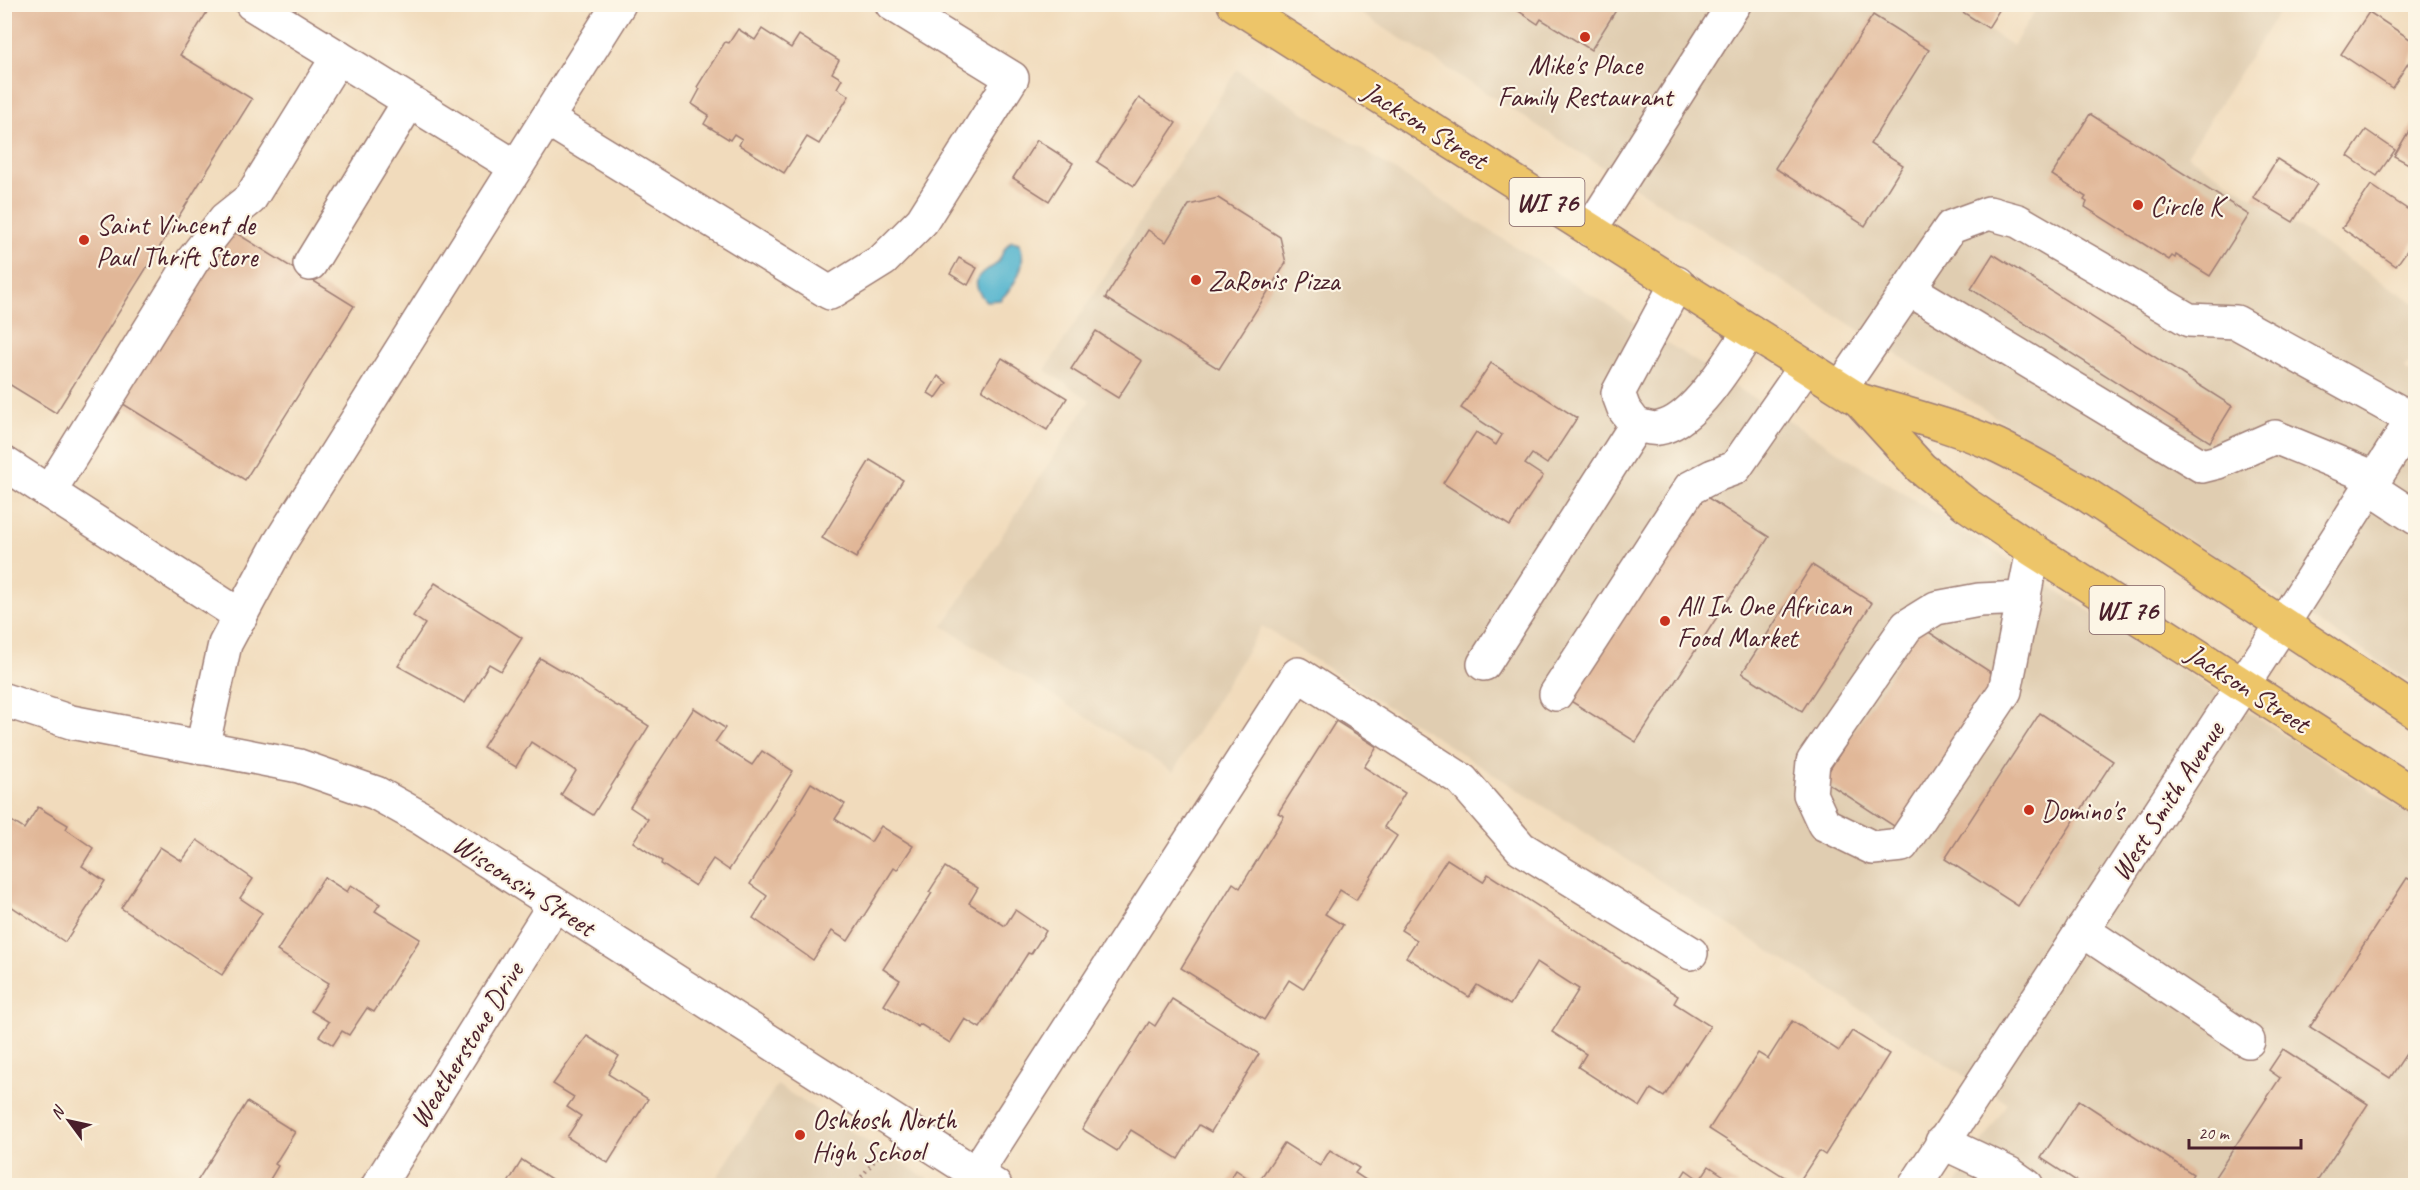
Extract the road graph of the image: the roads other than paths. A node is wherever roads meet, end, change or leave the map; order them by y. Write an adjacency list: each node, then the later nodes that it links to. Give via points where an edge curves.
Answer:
1 (252, 4): 6 (street)
2 (619, 4): 8 (street)
3 (892, 4): 8 (street, via 1012,78 922,221 883,260 830,293)
4 (1234, 4): 10 (main road, Jackson Street / WI 76)
5 (1734, 4): 10 (street)
6 (338, 57): 7 (street); 21 (street, via 250,199 225,219 194,260)
7 (409, 102): 9 (street); 11 (street)
8 (547, 119): 9 (street)
9 (516, 167): 25 (street, via 279,544)
10 (1590, 230): 12 (main road, Jackson Street / WI 76)
11 (310, 264)
12 (1677, 283): 14 (main road, Jackson Street / WI 76); 18 (street, via 1618,393 1623,409)
13 (1909, 289): 16 (street); 17 (street, via 1951,227 1989,213 2018,221 2189,320 2236,322); 20 (street, via 2202,466 2276,437)
14 (1750, 331): 15 (main road, Jackson Street / WI 76); 18 (street, via 1698,402 1678,422 1658,429)
15 (1806, 366): 16 (main road, Jackson Street / WI 76); 29 (street, via 1735,468 1690,488)
16 (1850, 394): 23 (main road, Jackson Street / WI 76, via 1921,468); 26 (main road, Jackson Street, via 1954,428 2044,470)
17 (2414, 416): 20 (street, West Smith Avenue)
18 (1636, 425): 27 (street)
19 (4, 463): 21 (street)
20 (2372, 483): 22 (street); 26 (street, West Smith Avenue)
21 (50, 492): 25 (street)
22 (2415, 518)
23 (2033, 550): 24 (street); 28 (main road, Jackson Street / WI 76)
24 (2024, 598): 24 (street, via 2005,691 1902,845 1873,848 1824,824 1810,794 1813,762 1907,626 1936,608 1979,600)
25 (241, 616): 32 (street, via 225,644)
26 (2282, 625): 28 (street, West Smith Avenue); 31 (main road, Jackson Street)
27 (1484, 664)
28 (2243, 684): 33 (main road, Jackson Street / WI 76); 35 (street, West Smith Avenue)
29 (1556, 694)
30 (4, 700): 32 (street, Wisconsin Street, via 71,722)
31 (2415, 712)
32 (202, 748): 34 (street, Wisconsin Street, via 299,766 376,793)
33 (2415, 796)
34 (554, 905): 39 (street, Wisconsin Street); 40 (street, Weatherstone Drive)
35 (2082, 930): 37 (street); 38 (street, West Smith Avenue)
36 (1691, 953): 39 (street, via 1521,848 1462,780 1298,674)
37 (2248, 1041)
38 (1942, 1142): 41 (street, West Smith Avenue); 42 (street)
39 (986, 1179)
40 (378, 1185)
41 (1915, 1185)
42 (2027, 1185)

